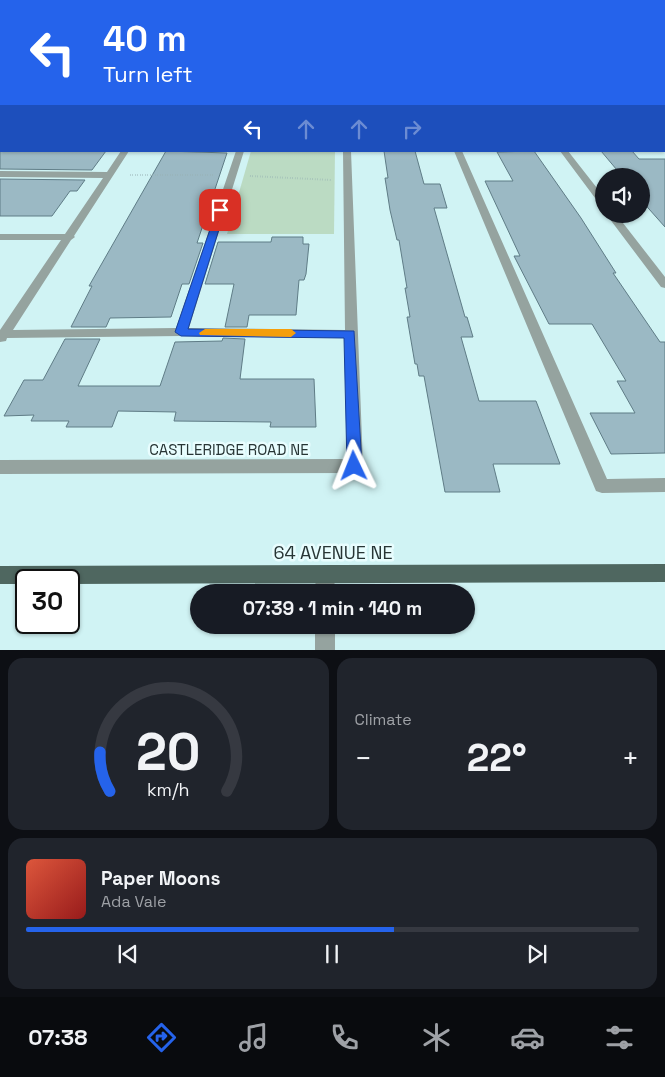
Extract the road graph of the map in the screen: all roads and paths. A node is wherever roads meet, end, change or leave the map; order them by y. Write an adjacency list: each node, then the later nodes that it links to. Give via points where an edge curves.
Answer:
1 (124, 152): 7 (street)
2 (240, 152): 8 (street)
3 (347, 152): 9 (street, CASTLERIDGE ROAD NE)
4 (458, 152): 19 (street, via 602,486)
5 (565, 152): 10 (street)
6 (0, 174): 7 (street)
7 (110, 175): 8 (path); 13 (street)
8 (232, 176): 9 (path); 15 (street)
9 (347, 181): 16 (street, CASTLERIDGE ROAD NE)
10 (595, 192)
11 (619, 223): 14 (street)
12 (0, 237): 13 (street)
13 (70, 237): 17 (street)
14 (665, 284)
15 (181, 332): 16 (street); 17 (street)
16 (350, 334): 18 (street, CASTLERIDGE ROAD NE, via 354,466)
17 (1, 336)
18 (0, 467)
19 (665, 485)
20 (665, 573): 22 (main road, 64 AVENUE NE)
21 (0, 575): 22 (main road, 64 AVENUE NE)
22 (325, 583)
23 (325, 634): 24 (street)
24 (324, 650)

